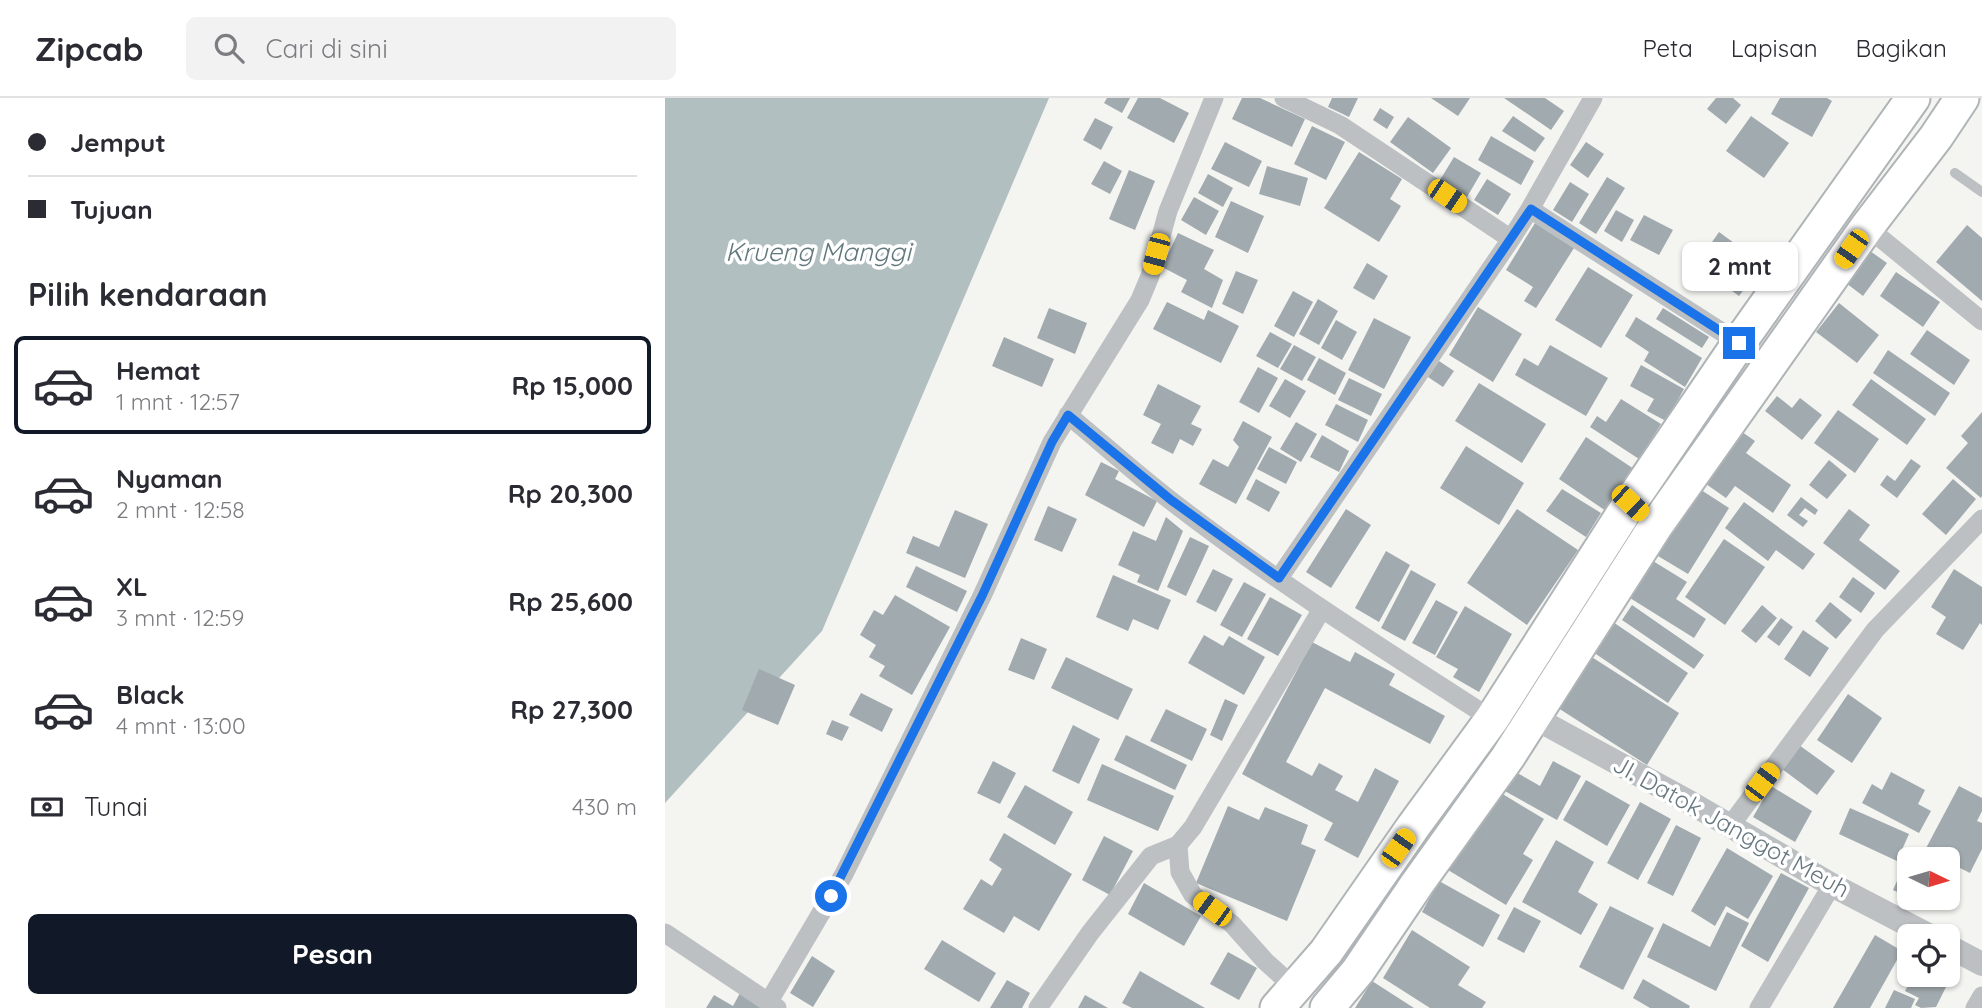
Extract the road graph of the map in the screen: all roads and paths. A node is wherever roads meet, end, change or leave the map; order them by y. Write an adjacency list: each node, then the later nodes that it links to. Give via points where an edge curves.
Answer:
1 (1214, 98): 14 (street, via 1168,211 1146,288)
2 (1284, 98): 11 (street, via 1340,125)
3 (1593, 98): 9 (street)
4 (1962, 98): 6 (highway)
5 (1907, 106): 6 (highway); 13 (highway)
6 (1936, 137): 10 (highway)
7 (1955, 173): 8 (lane)
8 (1982, 192)
9 (1531, 209): 11 (street); 13 (street)
10 (1867, 228): 12 (street); 17 (highway)
11 (1511, 239): 18 (street)
12 (1982, 321)
13 (1739, 343): 15 (highway)
14 (1068, 415): 18 (street, via 1171,500); 31 (street, via 844,874)
15 (1630, 503): 17 (highway); 21 (highway)
16 (1982, 519): 22 (street, via 1875,630)
17 (1655, 527): 20 (highway)
18 (1279, 578): 19 (street)
19 (1322, 609): 21 (street); 23 (street)
20 (1534, 717): 22 (street, JI. Datok Janggot Meuh); 33 (highway, via 1358,971)
21 (1492, 719): 30 (highway, via 1326,953)
22 (1730, 826): 24 (street, JI. Datok Janggot Meuh)
23 (1178, 845): 30 (street, via 1180,872 1193,895 1232,923 1265,961); 32 (street, via 1151,856)
24 (1832, 885): 25 (street, JI. Datok Janggot Meuh); 34 (street)
25 (1907, 924)
26 (665, 933): 31 (street)
27 (1960, 952): 28 (street)
28 (1982, 964)
29 (1982, 996): 35 (street)
30 (1286, 998)
31 (773, 1005)
32 (1038, 1008)
33 (1327, 1008)
34 (1759, 1008)
35 (1975, 1008)

